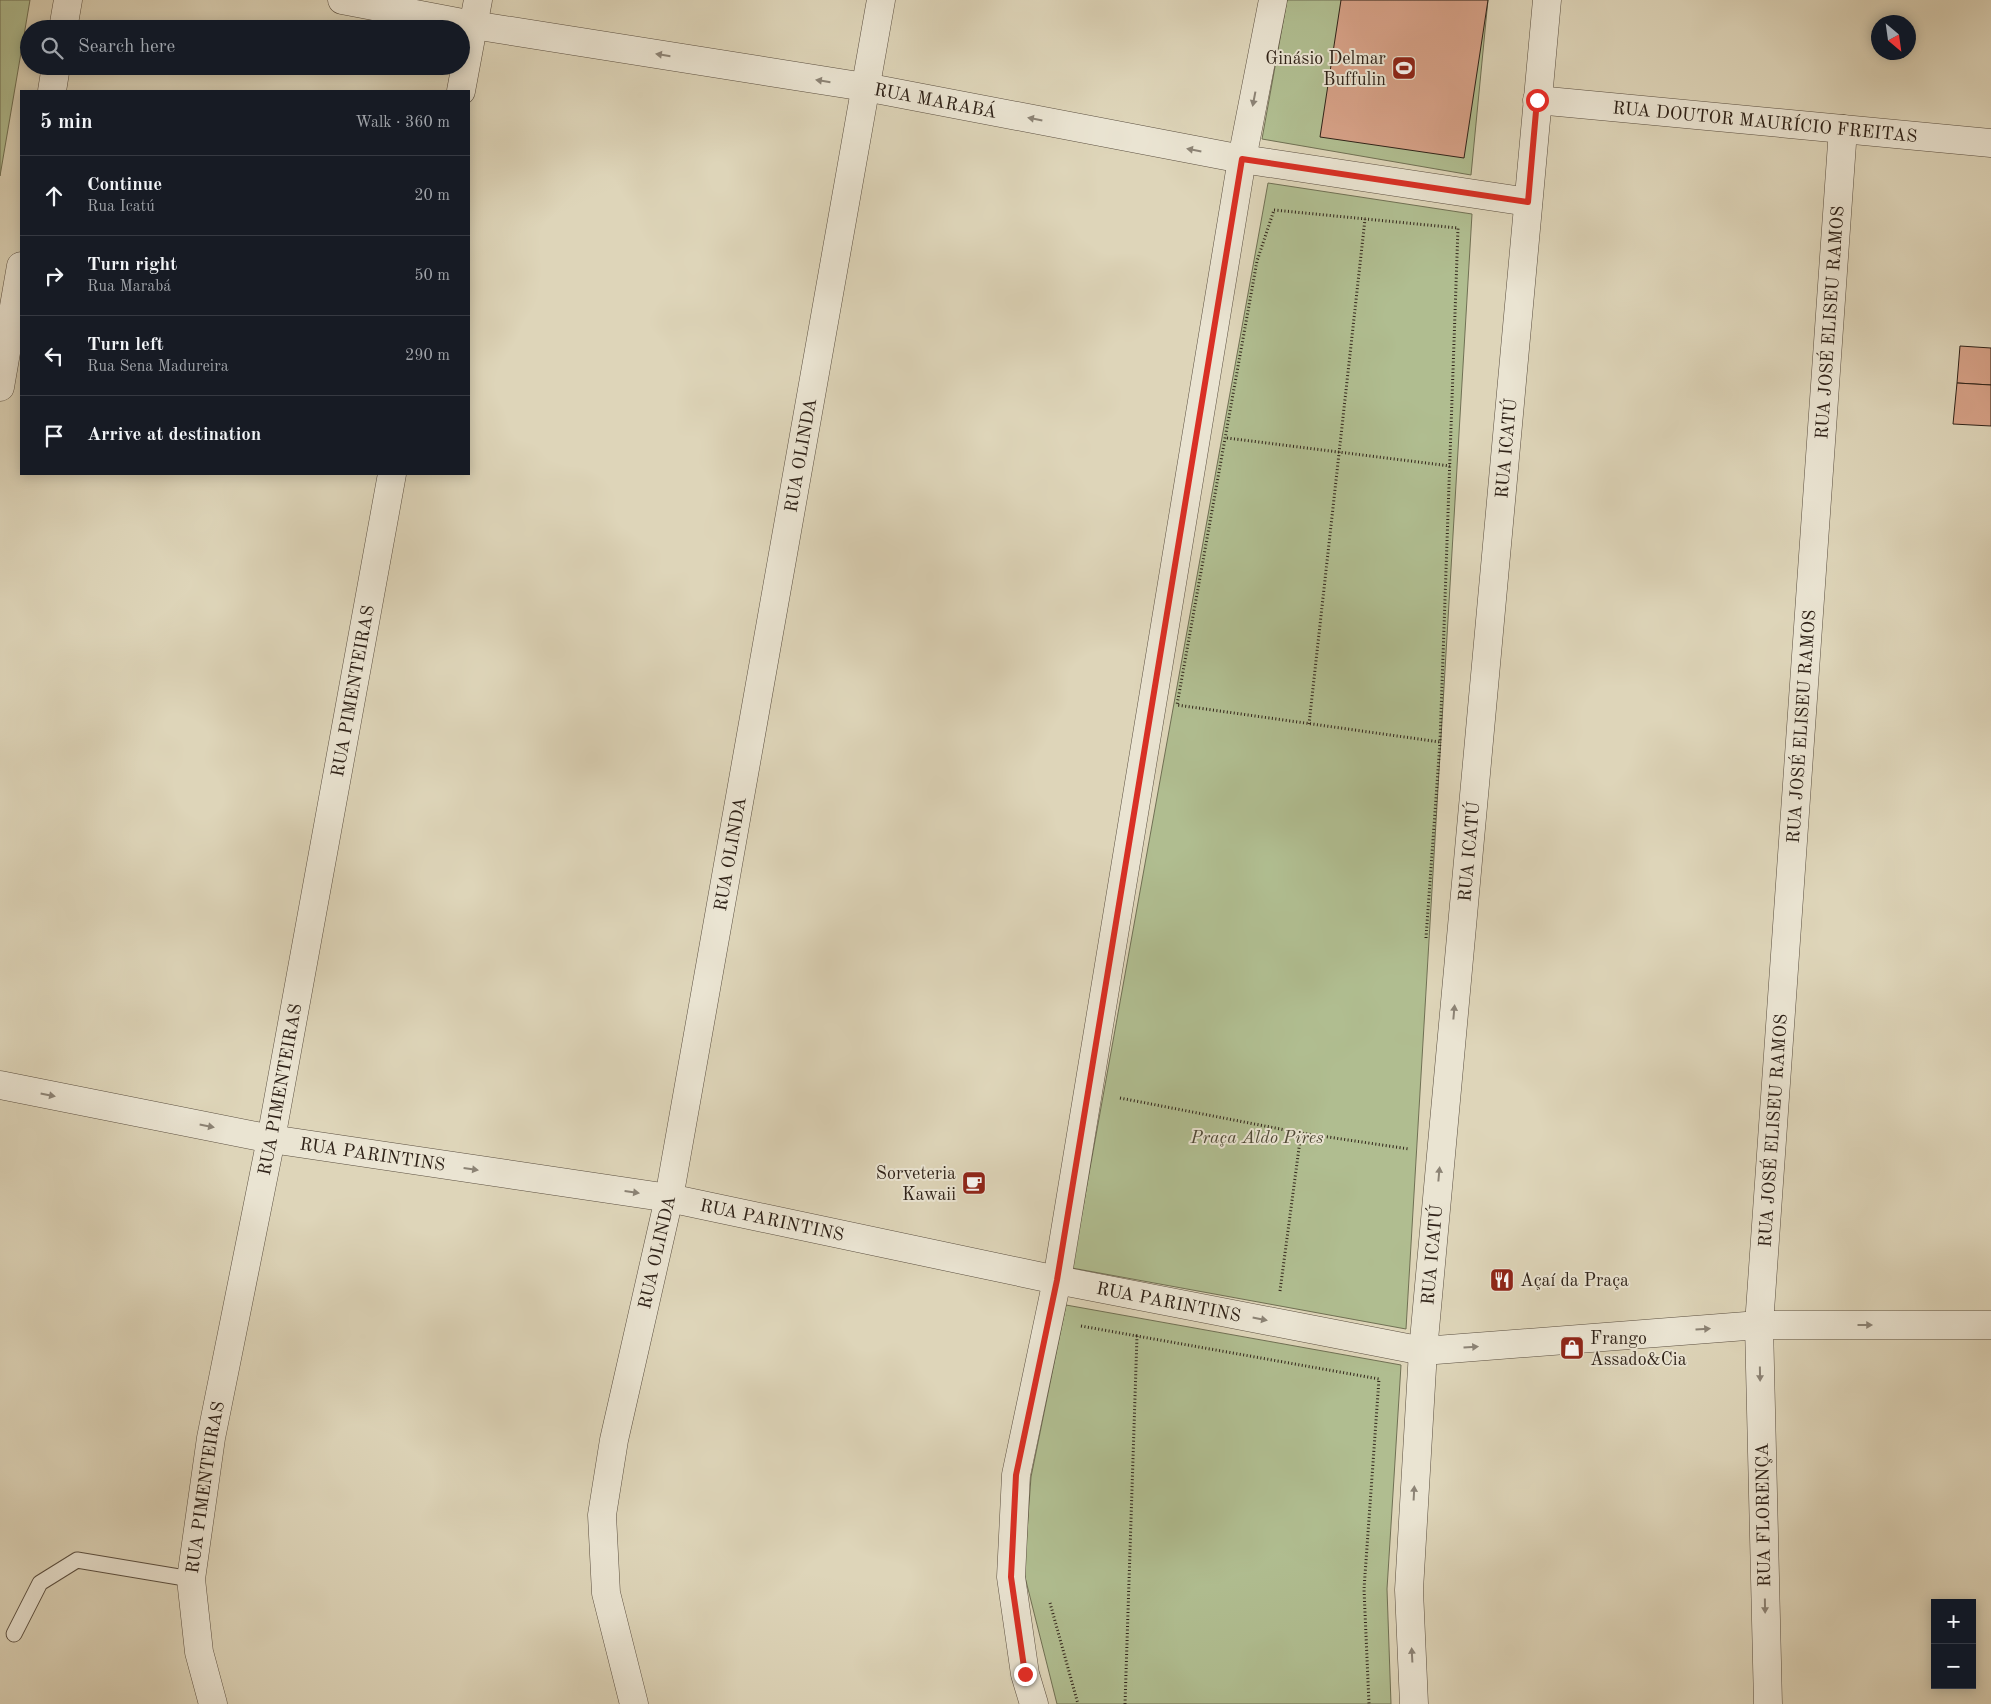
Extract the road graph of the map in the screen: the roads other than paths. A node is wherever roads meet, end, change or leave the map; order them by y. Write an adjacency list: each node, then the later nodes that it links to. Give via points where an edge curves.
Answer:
1 (68, 0): 7 (street)
2 (342, 0): 6 (street, RUA MARABÁ)
3 (881, 0): 11 (street, RUA OLINDA)
4 (1272, 0): 17 (street, one-way to 17)
5 (1547, 0): 14 (street, RUA ICATÚ)
6 (476, 12): 8 (street); 11 (street, RUA MARABÁ, one-way to 6)
7 (65, 20)
8 (470, 44)
9 (55, 75): 12 (street)
10 (464, 75): 13 (street)
11 (865, 87): 17 (street, RUA MARABÁ, one-way to 11); 24 (street, RUA OLINDA)
12 (52, 90)
13 (461, 90)
14 (1537, 100): 15 (street, RUA DOUTOR MAURÍCIO FREITAS); 18 (street, RUA ICATÚ)
15 (1843, 129): 16 (street, RUA DOUTOR MAURÍCIO FREITAS); 26 (street, RUA JOSÉ ELISEU RAMOS)
16 (1991, 143)
17 (1242, 159): 18 (street, RUA MARABÁ); 25 (street)
18 (1528, 202): 28 (street, RUA ICATÚ, one-way to 18)
19 (20, 272): 20 (street)
20 (0, 387)
21 (392, 475): 23 (street, RUA PIMENTEIRAS)
22 (0, 1085): 23 (street, RUA PARINTINS, one-way to 23)
23 (271, 1139): 24 (street, RUA PARINTINS, one-way to 24); 29 (street, RUA PIMENTEIRAS, via 211,1438)
24 (669, 1198): 25 (street, RUA PARINTINS); 32 (street, RUA OLINDA, via 614,1440 602,1515 606,1593)
25 (1057, 1280): 28 (street, RUA PARINTINS, one-way to 28); 33 (street, via 1016,1475 1011,1577 1025,1674)
26 (1759, 1325): 27 (street, RUA PARINTINS, one-way to 27); 28 (street, RUA PARINTINS, one-way to 26); 35 (street, RUA FLORENÇA, one-way to 35)
27 (1991, 1325)
28 (1422, 1351): 34 (street, RUA ICATÚ, one-way to 28, via 1409,1590)
29 (191, 1580): 30 (lane, via 77,1560 40,1583); 31 (street, RUA PIMENTEIRAS, via 199,1652)
30 (14, 1634)
31 (213, 1704)
32 (634, 1704)
33 (1034, 1704)
34 (1414, 1704)
35 (1768, 1704)

